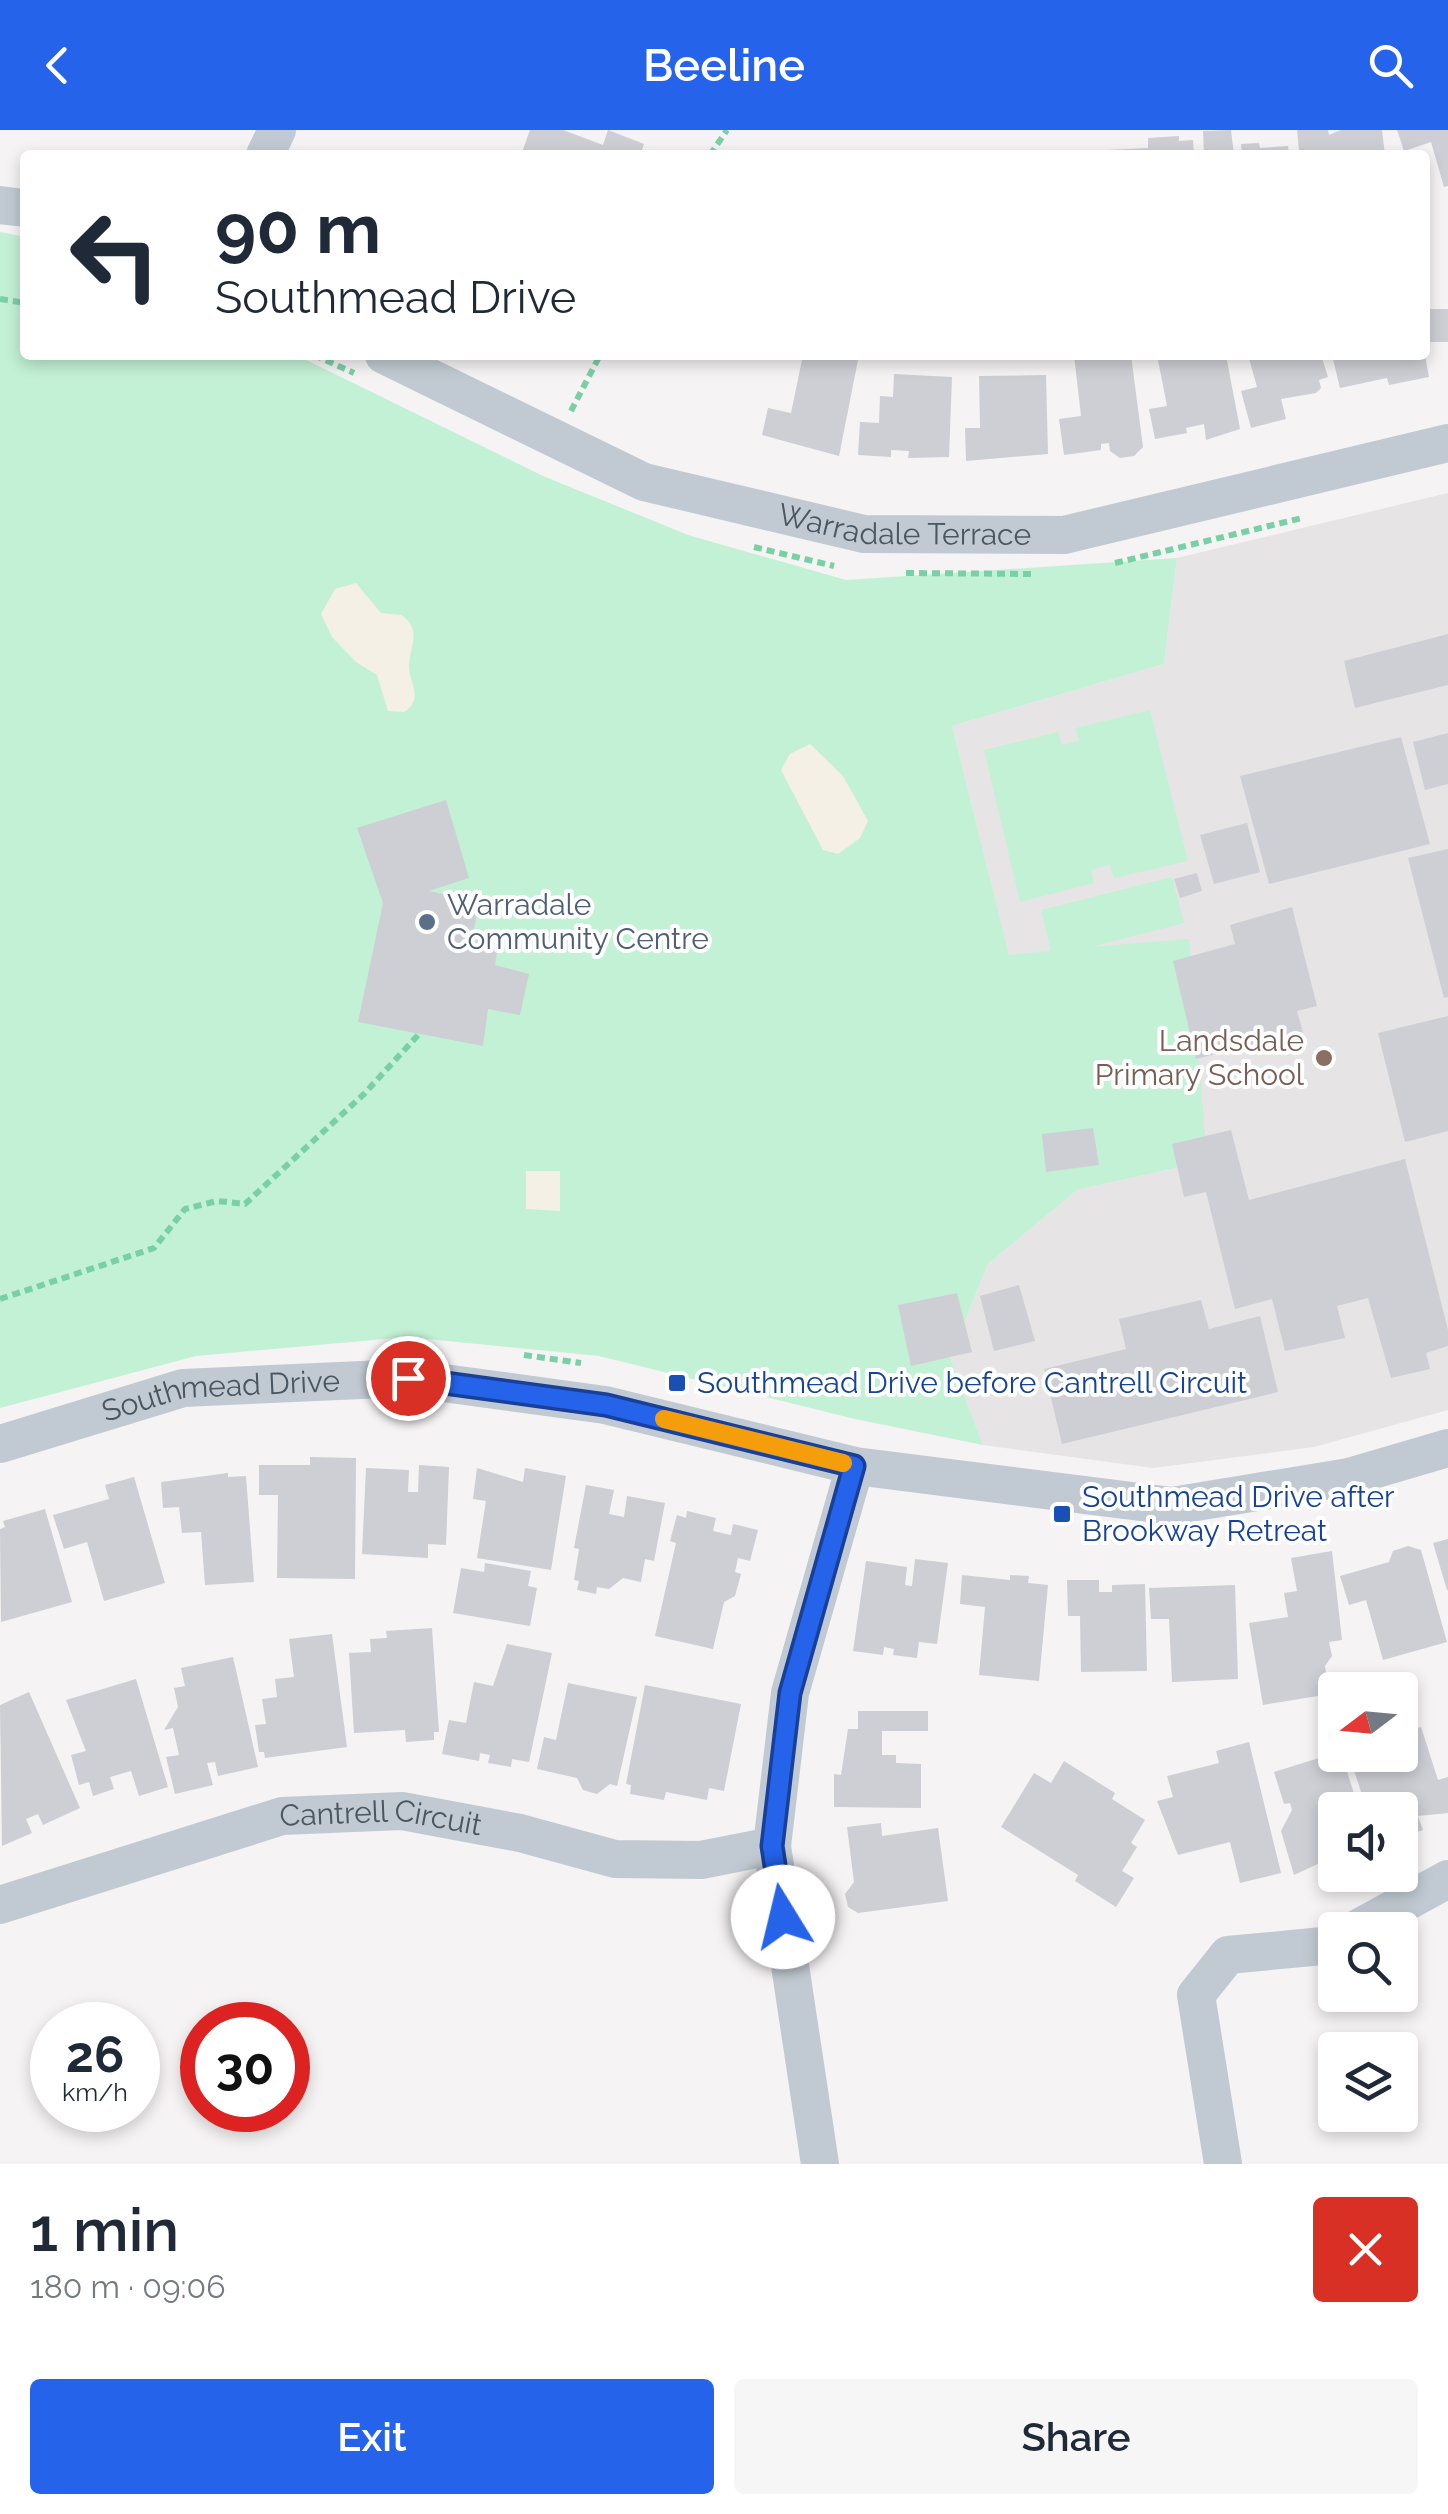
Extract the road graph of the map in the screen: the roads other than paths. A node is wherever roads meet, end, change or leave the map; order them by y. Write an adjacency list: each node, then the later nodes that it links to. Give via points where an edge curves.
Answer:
1 (394, 360): 2 (street, Warradale Terrace, via 644,482 864,534 1064,535)
2 (1448, 443)
3 (0, 1444): 5 (street, Southmead Drive, via 184,1388 408,1378 606,1405)
4 (1448, 1448): 5 (street, Southmead Drive, via 1349,1478 1172,1506)
5 (854, 1466): 6 (street, via 790,1693)
6 (772, 1846): 8 (street, Cantrell Circuit, via 701,1860 615,1859 402,1811 282,1816); 11 (street)
7 (1448, 1879): 9 (street)
8 (0, 1906)
9 (1387, 1912)
10 (1318, 1947): 12 (street, via 1228,1956 1196,1995)
11 (820, 2164)
12 (1223, 2164)

